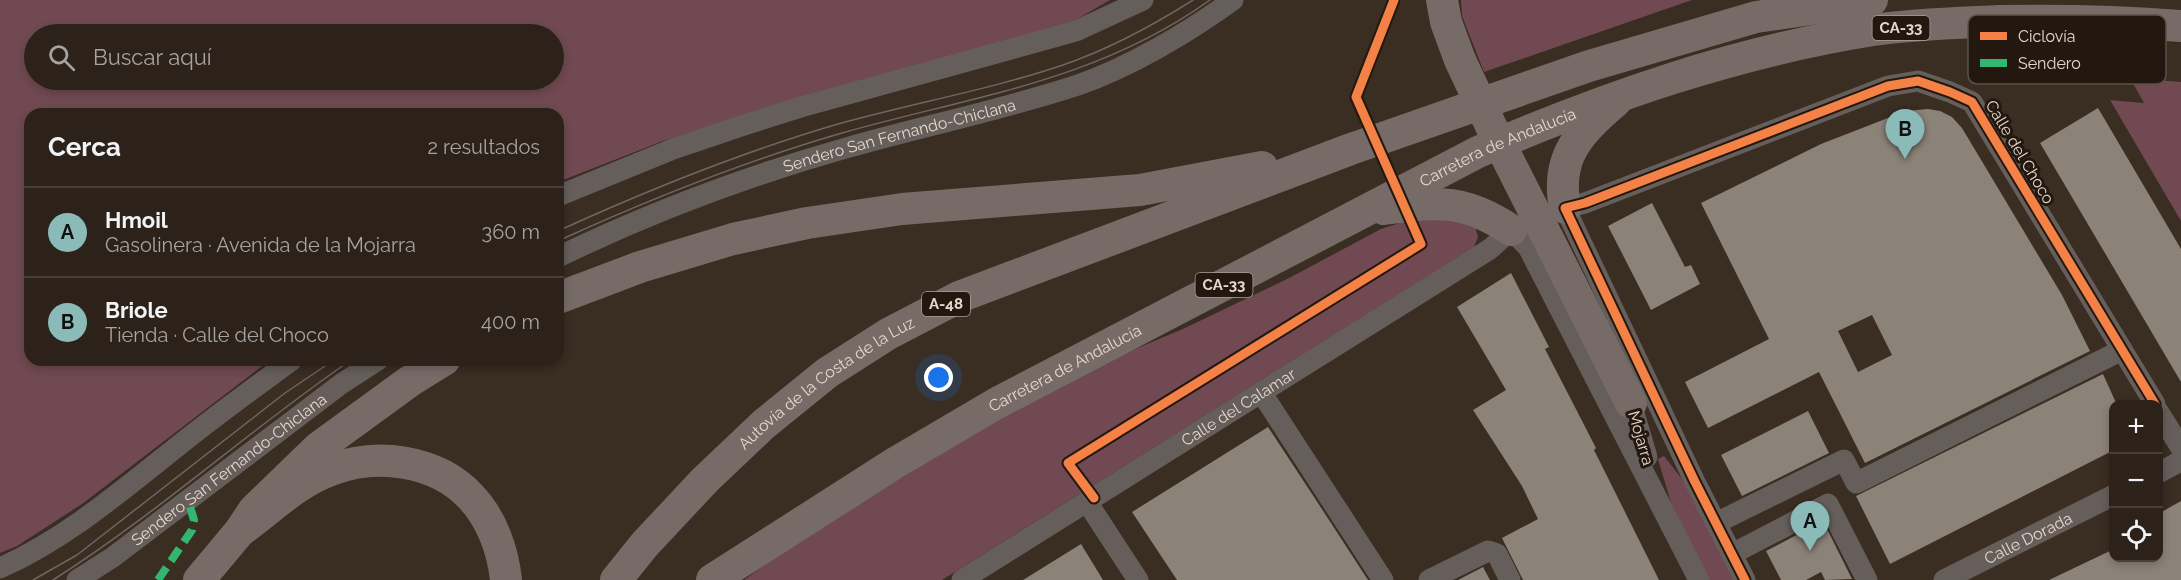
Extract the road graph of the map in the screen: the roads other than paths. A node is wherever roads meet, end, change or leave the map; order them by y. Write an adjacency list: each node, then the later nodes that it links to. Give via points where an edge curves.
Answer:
1 (1143, 0): 12 (street, via 1076,31 753,122 673,149)
2 (1233, 0): 16 (street, Sendero San Fernando-Chiclana, via 1149,53 1080,84 744,179 654,213)
3 (1442, 0): 24 (highway, bridge, via 1460,60)
4 (1818, 0): 6 (highway)
5 (1872, 0): 6 (highway, CA-33)
6 (1782, 13): 11 (highway, CA-33, via 1589,66)
7 (1968, 23): 10 (highway, Carretera de Andalucía / CA-33, via 1873,30 1766,51)
8 (2166, 25): 9 (highway, Carretera de Andalucía / CA-33)
9 (2181, 26)
10 (1628, 91): 13 (highway, via 1591,122 1565,160 1561,191); 14 (highway, Carretera de Andalucía / CA-33, via 1479,152)
11 (1351, 149): 17 (highway, via 1140,190 902,209 807,223 733,238); 41 (highway, Autovía de la Costa de la Luz / A-48, via 959,297 888,334 827,373 764,424 705,480)
12 (564, 194)
13 (1565, 208): 18 (street, Calle del Choco, via 1888,86 1918,81 1972,102); 29 (street)
14 (1362, 212): 15 (highway, via 1432,203 1452,205 1475,210); 37 (highway, Carretera de Andalucía / CA-33, via 997,403)
15 (1511, 230): 22 (street, Calle del Calamar, via 1491,249); 31 (street, via 1528,247)
16 (564, 254)
17 (564, 296)
18 (2122, 350): 23 (street, Calle del Choco); 33 (street, via 1856,483 1844,460)
19 (284, 366): 36 (street, via 90,516)
20 (369, 366): 38 (street, Sendero San Fernando-Chiclana)
21 (435, 366): 34 (highway, via 318,448 254,510)
22 (1262, 392): 32 (street, Calle del Calamar); 44 (street)
23 (2152, 400)
24 (1631, 403): 29 (street, Mojarra); 31 (street, Mojarra)
25 (2163, 419): 26 (street)
26 (2181, 448)
27 (2181, 461): 28 (street)
28 (2163, 470)
29 (1695, 482): 33 (street)
30 (2109, 498): 50 (street, Calle Dorada)
31 (1659, 501): 47 (street)
32 (1087, 502): 42 (street, Calle del Calamar); 43 (street)
33 (1716, 523): 35 (street)
34 (234, 537): 39 (highway); 40 (highway, via 301,483 360,462 390,461 439,474 472,497 504,558)
35 (1732, 554): 48 (street); 49 (street, via 1828,504)
36 (0, 568)
37 (717, 577)
38 (77, 580)
39 (199, 580)
40 (506, 580)
41 (616, 580)
42 (962, 580)
43 (1138, 580)
44 (1383, 580)
45 (1429, 580): 46 (street, via 1488,551 1497,554)
46 (1510, 580)
47 (1699, 580)
48 (1745, 580)
49 (1867, 580)
50 (1944, 580)

